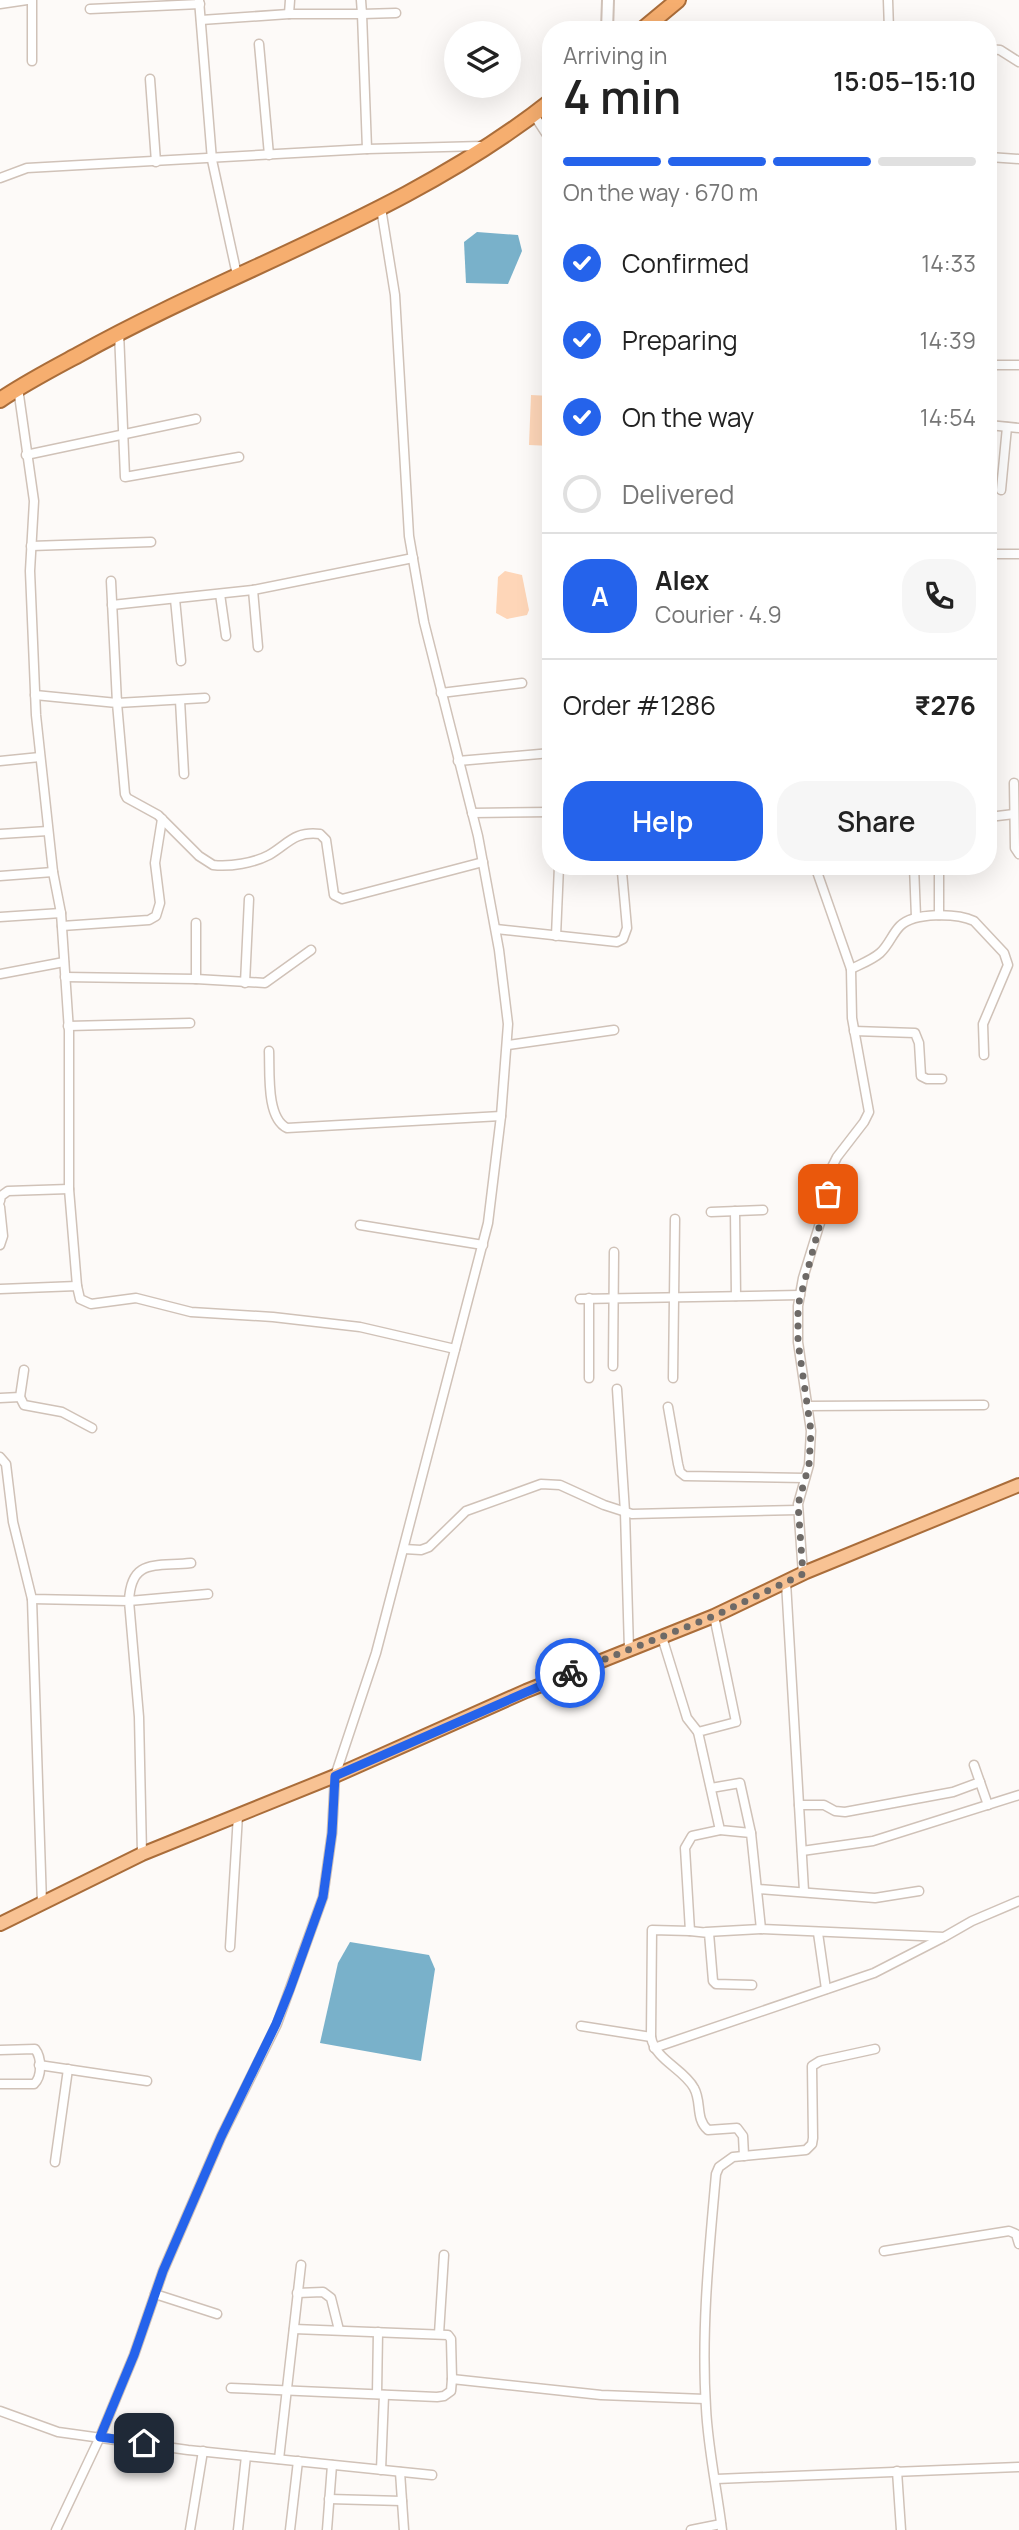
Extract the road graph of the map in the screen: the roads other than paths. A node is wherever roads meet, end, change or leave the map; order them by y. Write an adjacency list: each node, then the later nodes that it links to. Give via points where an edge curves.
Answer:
1 (30, 0): 9 (street); 21 (street)
2 (290, 0): 13 (street)
3 (362, 0): 14 (street)
4 (608, 0): 16 (street)
5 (678, 0): 17 (highway)
6 (888, 0): 18 (street)
7 (199, 2): 8 (street); 15 (street)
8 (168, 3): 10 (street)
9 (0, 4)
10 (105, 4): 11 (street)
11 (90, 9)
12 (396, 13): 14 (street)
13 (289, 14): 14 (street); 15 (street)
14 (362, 14): 28 (street)
15 (201, 20): 32 (street)
16 (607, 21)
17 (661, 21)
18 (888, 21)
19 (259, 44): 29 (street)
20 (997, 50): 22 (street)
21 (32, 61)
22 (1019, 62)
23 (150, 79): 33 (street)
24 (542, 108): 25 (highway)
25 (534, 115): 26 (street); 27 (highway)
26 (542, 127)
27 (488, 146): 28 (street); 35 (highway)
28 (367, 149): 29 (street)
29 (269, 155): 32 (street)
30 (997, 158): 31 (street)
31 (1019, 159)
32 (212, 160): 33 (street); 36 (street)
33 (156, 162): 34 (street, via 27,168)
34 (0, 178)
35 (382, 208): 36 (highway); 54 (street, via 395,295)
36 (237, 275): 37 (highway)
37 (120, 332): 40 (highway); 46 (street)
38 (997, 365): 39 (street)
39 (1019, 365)
40 (18, 388): 41 (highway); 47 (street)
41 (0, 400)
42 (196, 419): 46 (street)
43 (997, 426): 44 (street)
44 (1007, 427): 45 (street); 49 (street)
45 (1019, 428)
46 (123, 433): 47 (street); 48 (street, via 125,477)
47 (26, 456): 51 (street, via 34,501)
48 (239, 457)
49 (1001, 490)
50 (151, 542): 51 (street)
51 (31, 546): 65 (street)
52 (997, 554): 53 (street)
53 (1019, 554)
54 (412, 558): 56 (street); 64 (street)
55 (111, 581): 59 (street)
56 (253, 590): 57 (street); 61 (street)
57 (220, 594): 58 (street); 60 (street)
58 (175, 598): 59 (street); 62 (street)
59 (112, 606): 68 (street)
60 (226, 636)
61 (258, 648)
62 (181, 661)
63 (522, 683): 64 (street)
64 (441, 693): 72 (street)
65 (35, 695): 68 (street); 70 (street)
66 (205, 698): 67 (street)
67 (180, 700): 68 (street); 73 (street)
68 (117, 704): 79 (street, via 125,794)
69 (542, 754): 72 (street)
70 (40, 757): 71 (street); 80 (street)
71 (0, 761)
72 (458, 761): 76 (street)
73 (184, 774)
74 (1014, 783): 77 (street)
75 (542, 812): 76 (street)
76 (472, 813): 83 (street)
77 (1014, 814): 78 (street); 82 (street)
78 (997, 816)
79 (162, 818): 83 (street, via 213,865 257,860 291,838 320,834 326,840 334,895 342,899); 97 (street, via 155,863 160,903 156,916)
80 (48, 831): 81 (street); 84 (street)
81 (0, 834)
82 (1019, 854)
83 (483, 862): 98 (street)
84 (53, 872): 90 (street); 92 (street)
85 (559, 875): 99 (street)
86 (622, 875): 99 (street, via 627,928 623,939)
87 (818, 875): 102 (street)
88 (914, 875): 95 (street)
89 (939, 875): 93 (street)
90 (0, 876)
91 (249, 899): 106 (street)
92 (61, 914): 94 (street); 97 (street)
93 (939, 915): 95 (street); 113 (street, via 974,921 1007,959 1006,974 983,1024)
94 (0, 917)
95 (916, 917): 102 (street, via 899,927 877,956)
96 (196, 923): 105 (street)
97 (62, 926): 101 (street)
98 (496, 929): 99 (street); 111 (street)
99 (556, 936)
100 (311, 950): 106 (street, via 273,980)
101 (64, 962): 103 (street); 104 (street)
102 (851, 969): 110 (street)
103 (0, 974)
104 (65, 977): 105 (street); 108 (street)
105 (196, 979): 106 (street)
106 (245, 983)
107 (190, 1023): 108 (street)
108 (68, 1026): 116 (street)
109 (614, 1030): 111 (street)
110 (854, 1031): 114 (street, via 915,1033 921,1076); 129 (street, via 869,1112 832,1167)
111 (508, 1045): 115 (street)
112 (269, 1051): 115 (street, via 272,1109 275,1119 287,1128)
113 (984, 1055)
114 (942, 1079)
115 (501, 1116): 125 (street)
116 (69, 1189): 117 (street, via 8,1191); 127 (street)
117 (0, 1201)
118 (0, 1208): 124 (street)
119 (763, 1210): 120 (street)
120 (735, 1211): 121 (street); 130 (street)
121 (711, 1212)
122 (675, 1219): 131 (street)
123 (360, 1225): 125 (street)
124 (0, 1245)
125 (483, 1245): 133 (street)
126 (614, 1252): 132 (street)
127 (77, 1286): 128 (street); 133 (street, via 80,1299 91,1304 136,1298 191,1312 360,1327)
128 (0, 1289)
129 (800, 1295): 130 (street); 142 (street, via 798,1342)
130 (736, 1296): 131 (street)
131 (674, 1297): 132 (street); 137 (street)
132 (614, 1298): 134 (street); 136 (street, via 584,1298)
133 (455, 1349): 150 (street)
134 (614, 1366)
135 (24, 1370): 139 (street)
136 (589, 1378)
137 (673, 1378)
138 (617, 1389): 149 (street)
139 (20, 1397): 140 (street); 144 (street, via 24,1405 62,1412)
140 (0, 1398)
141 (984, 1405): 142 (street)
142 (807, 1406): 146 (street, via 811,1449)
143 (668, 1407): 146 (street, via 678,1464 685,1476)
144 (92, 1428)
145 (0, 1457): 155 (street, via 6,1464 13,1522)
146 (805, 1478): 148 (street)
147 (1019, 1485): 152 (main road)
148 (798, 1510): 149 (street); 152 (street)
149 (625, 1512): 150 (street, via 559,1485 541,1484 466,1511 429,1547); 159 (street)
150 (404, 1549): 162 (street)
151 (191, 1563): 156 (street, via 141,1569 132,1578)
152 (803, 1574): 153 (main road)
153 (786, 1582): 157 (main road); 166 (street)
154 (208, 1594): 156 (street)
155 (32, 1599): 156 (street); 177 (street)
156 (129, 1601): 172 (street, via 139,1717)
157 (714, 1616): 158 (main road); 160 (street, via 736,1721)
158 (662, 1637): 159 (main road); 160 (street, via 687,1718)
159 (629, 1650): 162 (main road)
160 (698, 1732): 164 (street)
161 (974, 1765): 163 (street)
162 (335, 1776): 168 (main road); 203 (street, via 323,1897 276,2024 221,2137)
163 (980, 1782): 166 (street, via 953,1792 845,1812 824,1805); 167 (street)
164 (711, 1788): 169 (street); 170 (street, via 740,1783)
165 (1019, 1795): 167 (street)
166 (799, 1805): 171 (street)
167 (988, 1805): 171 (street, via 873,1841)
168 (238, 1815): 172 (main road); 184 (street)
169 (720, 1830): 170 (street); 180 (street, via 692,1836 685,1848)
170 (751, 1833): 173 (street)
171 (802, 1851): 174 (street)
172 (142, 1854): 177 (main road)
173 (758, 1889): 174 (street); 179 (street)
174 (804, 1891): 175 (street, via 875,1898)
175 (919, 1891)
176 (1019, 1900): 183 (street)
177 (42, 1904): 178 (main road)
178 (0, 1924)
179 (761, 1929): 181 (street); 182 (street)
180 (690, 1931): 181 (street); 188 (street, via 652,1930)
181 (706, 1932): 185 (street, via 713,1981)
182 (818, 1933): 183 (street); 186 (street)
183 (944, 1937): 186 (street, via 874,1973)
184 (230, 1947)
185 (752, 1985)
186 (826, 1989): 189 (street)
187 (581, 2026): 188 (street)
188 (651, 2037): 189 (street)
189 (654, 2048): 196 (street, via 694,2088 708,2130 741,2131)
190 (875, 2049): 196 (street, via 812,2066 810,2147)
191 (0, 2050): 192 (street, via 35,2049)
192 (39, 2065): 193 (street); 195 (street, via 34,2084)
193 (68, 2069): 194 (street); 197 (street)
194 (147, 2081)
195 (0, 2084)
196 (744, 2156): 213 (street, via 725,2161 716,2174 705,2301)
197 (54, 2162)
198 (1019, 2244): 199 (street, via 1016,2234 1009,2231)
199 (884, 2251)
200 (444, 2255): 208 (street)
201 (300, 2265): 202 (street)
202 (297, 2293): 205 (street); 206 (street, via 323,2292 331,2298)
203 (155, 2294): 204 (street); 215 (street)
204 (217, 2314)
205 (294, 2329): 206 (street); 211 (street)
206 (339, 2330): 207 (street)
207 (379, 2332): 208 (street); 212 (street)
208 (439, 2334): 209 (street, via 451,2339)
209 (452, 2379): 212 (street, via 451,2391 443,2396); 213 (street, via 601,2395)
210 (231, 2388): 211 (street)
211 (287, 2390): 212 (street); 218 (street)
212 (381, 2394): 222 (street)
213 (705, 2399): 226 (street)
214 (0, 2411): 215 (street, via 58,2432)
215 (100, 2437): 216 (street); 230 (street)
216 (203, 2451): 217 (street); 231 (street)
217 (246, 2456): 218 (street); 232 (street)
218 (279, 2459): 219 (street)
219 (298, 2461): 220 (street); 233 (street)
220 (332, 2465): 222 (street); 227 (street)
221 (1019, 2467): 223 (street)
222 (381, 2470): 224 (street)
223 (897, 2471): 226 (street); 237 (street)
224 (400, 2472): 225 (street); 228 (street)
225 (432, 2475)
226 (716, 2479): 229 (street)
227 (329, 2499): 228 (street); 234 (street)
228 (402, 2501): 235 (street)
229 (722, 2527): 236 (street)
230 (56, 2530)
231 (190, 2530)
232 (238, 2530)
233 (290, 2530)
234 (327, 2530)
235 (404, 2530)
236 (691, 2530)
237 (901, 2530)

